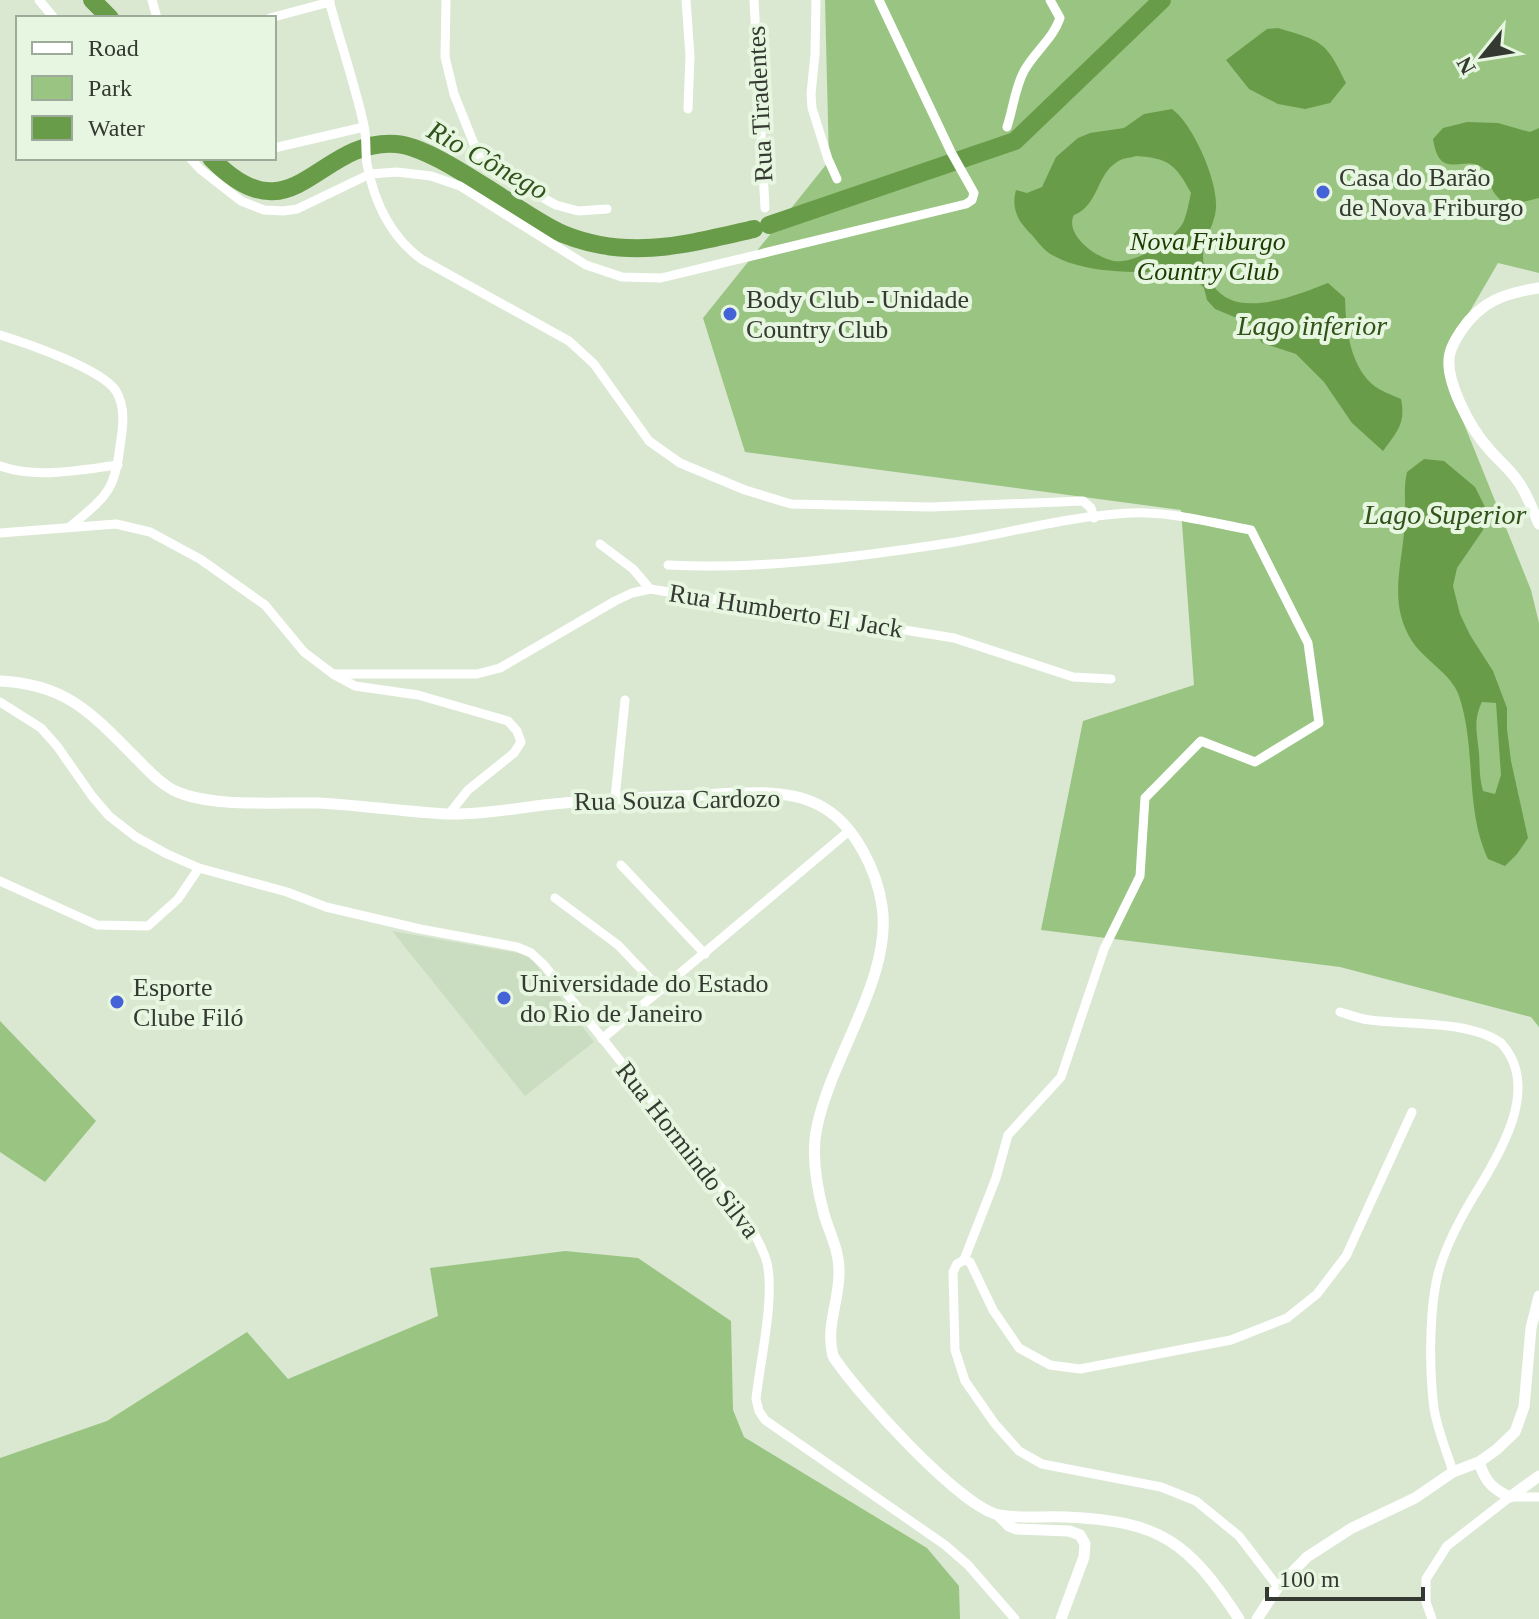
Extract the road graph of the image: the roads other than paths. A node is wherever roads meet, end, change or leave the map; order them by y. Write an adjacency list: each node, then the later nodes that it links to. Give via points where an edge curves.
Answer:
1 (39, 0): 9 (street)
2 (446, 0): 19 (street, via 445,57 478,154 491,169 556,205 578,211)
3 (686, 0): 11 (street)
4 (754, 0): 18 (street, Rua Tiradentes)
5 (816, 0): 17 (street, via 812,108)
6 (879, 0): 16 (street, via 974,193 966,204 661,278 622,277 586,265 460,186 431,176)
7 (1050, 0): 13 (street, via 1060,18 1056,31 1022,75)
8 (330, 1): 10 (street); 12 (street)
9 (52, 16)
10 (276, 16)
11 (688, 109)
12 (364, 127): 14 (street); 16 (street)
13 (1007, 127)
14 (276, 148)
15 (192, 160): 16 (street, via 241,201 264,210 297,209)
16 (370, 174): 24 (street, via 381,210 405,247 569,341 594,364 649,441 680,463 791,504 931,507 1083,501)
17 (837, 179)
18 (765, 208)
19 (607, 209)
20 (1539, 288): 25 (street, via 1491,301 1466,323 1449,362 1468,420 1516,478)
21 (0, 335): 22 (street, via 91,372 115,389 123,422)
22 (118, 465): 23 (street, via 54,473); 26 (street, via 104,498)
23 (0, 466)
24 (1094, 518): 29 (street, via 822,559); 48 (street, via 1141,513 1251,530 1308,643 1319,723 1255,762 1201,741 1145,798 1140,876 1104,949 1061,1077 1008,1135)
25 (1539, 524)
26 (71, 526): 27 (street); 31 (street, via 116,524 150,532 200,559 265,605 304,652)
27 (0, 533)
28 (600, 544): 30 (street)
29 (668, 565)
30 (650, 589): 31 (street, Rua Humberto El Jack, via 615,601 500,668 477,674); 32 (street, Rua Humberto El Jack, via 954,638 1073,677)
31 (333, 674): 37 (street, via 355,686 454,704 508,721 517,731 521,742 514,753 468,790)
32 (1111, 679)
33 (0, 681): 37 (street, Rua Souza Cardozo, via 52,689 70,698 175,791 253,804 315,803)
34 (625, 700): 36 (street)
35 (0, 702): 40 (street, Rua Hormindo Silva, via 41,728 109,816 136,837)
36 (615, 798): 37 (street, Rua Souza Cardozo); 38 (street, Rua Souza Cardozo, via 732,793 802,798 825,808)
37 (449, 814)
38 (849, 831): 43 (street); 55 (street, Rua Souza Cardozo, via 872,869 884,940 830,1078 816,1130 816,1167 839,1268 830,1343 840,1367 910,1447 956,1488)
39 (621, 865): 43 (street)
40 (199, 868): 41 (street, via 178,899 148,926 97,925); 46 (street, Rua Hormindo Silva, via 326,907 517,947 544,965)
41 (0, 881)
42 (555, 898): 44 (street, via 618,945)
43 (705, 954): 44 (street)
44 (661, 990): 46 (street)
45 (1340, 1012): 51 (street, via 1367,1020 1477,1032 1500,1043 1520,1063 1527,1088 1518,1125 1451,1240 1438,1275 1431,1328 1434,1409)
46 (602, 1039): 58 (street, Rua Hormindo Silva, via 762,1246 768,1306 756,1399 759,1411 796,1443 945,1545)
47 (1412, 1112): 48 (street, via 1346,1256 1317,1294 1287,1318 1231,1340 1080,1369 1050,1365 1019,1348 993,1310 976,1271)
48 (964, 1260): 56 (street, via 953,1272 955,1350 965,1381 1019,1451 1042,1464 1161,1487 1196,1501 1239,1536)
49 (1539, 1296): 50 (street, via 1524,1407 1515,1432)
50 (1479, 1462): 51 (street); 53 (street, via 1488,1484)
51 (1453, 1472): 56 (street, via 1415,1498 1330,1541)
52 (1539, 1476): 53 (street)
53 (1510, 1497): 54 (street); 61 (street, via 1447,1546 1426,1579)
54 (1539, 1497)
55 (998, 1515): 57 (street, Rua Souza Cardozo, via 1016,1529 1080,1535 1084,1557); 59 (street, via 1135,1525 1170,1539 1199,1562)
56 (1278, 1587): 60 (street)
57 (1063, 1618)
58 (1015, 1619)
59 (1239, 1619)
60 (1257, 1619)
61 (1432, 1619)

